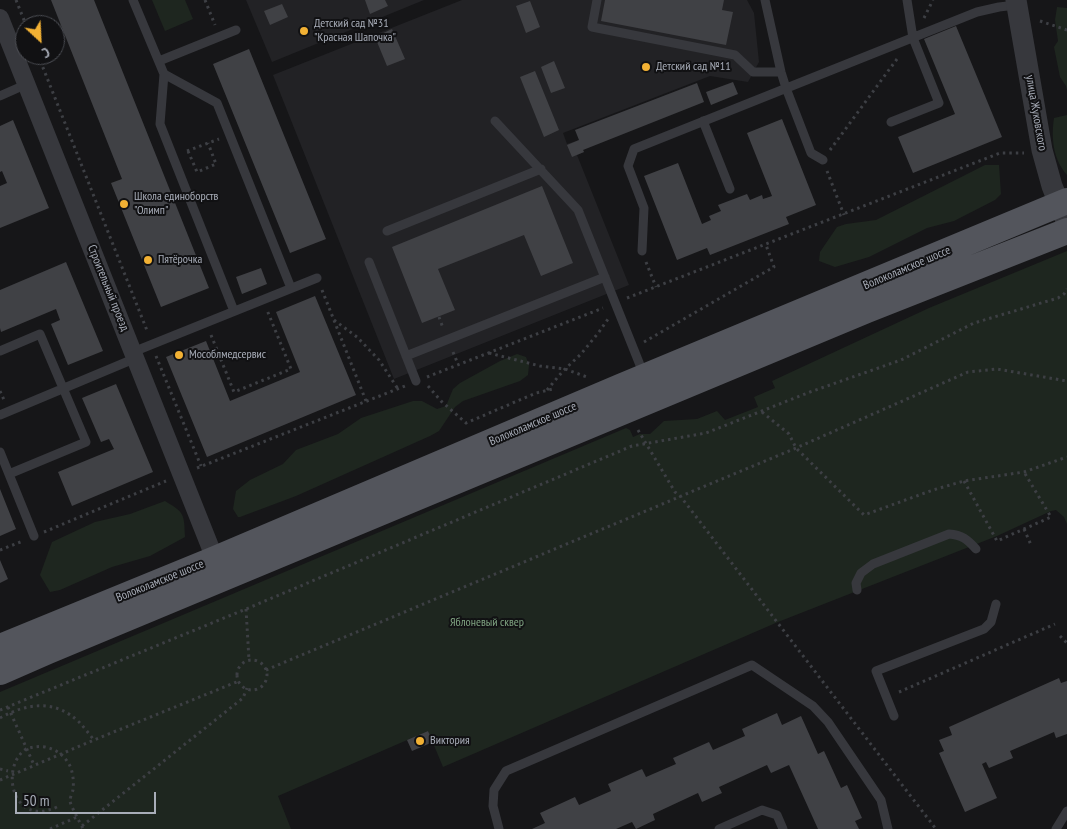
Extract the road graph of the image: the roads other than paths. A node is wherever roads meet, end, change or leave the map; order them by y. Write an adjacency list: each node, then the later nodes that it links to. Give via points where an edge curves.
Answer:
1 (133, 0): 9 (lane)
2 (597, 0): 10 (lane, via 592,26 735,55 753,72)
3 (765, 0): 10 (lane)
4 (907, 0): 8 (lane)
5 (1016, 2): 8 (lane, via 976,12); 21 (street, улица Жуковского, via 1042,150 1052,186)
6 (0, 18): 12 (street, Строительный проезд)
7 (236, 30): 9 (lane)
8 (913, 38): 13 (lane); 17 (lane, via 939,103)
9 (159, 61): 11 (lane)
10 (781, 72): 13 (lane)
11 (164, 74): 28 (lane, via 217,103); 29 (lane, via 160,124)
12 (27, 84): 14 (lane); 31 (street, Строительный проезд)
13 (786, 88): 16 (lane); 18 (lane, via 811,153)
14 (0, 96)
15 (495, 121): 19 (lane)
16 (703, 121): 20 (lane); 24 (lane, via 634,149 628,166 644,208)
17 (891, 122)
18 (823, 160)
19 (541, 169): 22 (lane); 26 (lane, via 578,210)
20 (730, 189)
21 (1064, 210): 33 (main road, Волоколамское шоссе)
22 (387, 231)
23 (1067, 231): 45 (main road, Волоколамское шоссе, via 801,338)
24 (642, 250)
25 (369, 262): 32 (lane)
26 (604, 277): 32 (lane); 33 (lane)
27 (317, 278): 28 (lane)
28 (291, 288): 29 (lane)
29 (234, 311): 31 (lane, via 152,344)
30 (0, 351): 35 (lane, via 40,334)
31 (135, 355): 35 (lane); 41 (street, Строительный проезд)
32 (406, 356): 34 (lane)
33 (645, 377): 41 (main road, Волоколамское шоссе)
34 (419, 380)
35 (64, 388): 36 (lane); 38 (lane, via 86,442)
36 (0, 415)
37 (0, 452): 38 (lane)
38 (9, 474): 39 (lane)
39 (34, 536)
40 (976, 549): 42 (lane, via 959,535 949,534 873,564 861,573 856,583)
41 (215, 559): 44 (main road, Волоколамское шоссе)
42 (857, 590)
43 (996, 604): 46 (lane, via 991,622 984,629 876,670)
44 (0, 647)
45 (0, 672)
46 (894, 716)
47 (1067, 811): 52 (lane)
48 (499, 829): 51 (lane, via 493,806 494,790 506,771 752,665 813,706 828,722 881,800)
49 (719, 829): 50 (lane, via 762,810 777,815)
50 (783, 829)
51 (888, 829)
52 (1056, 829)

